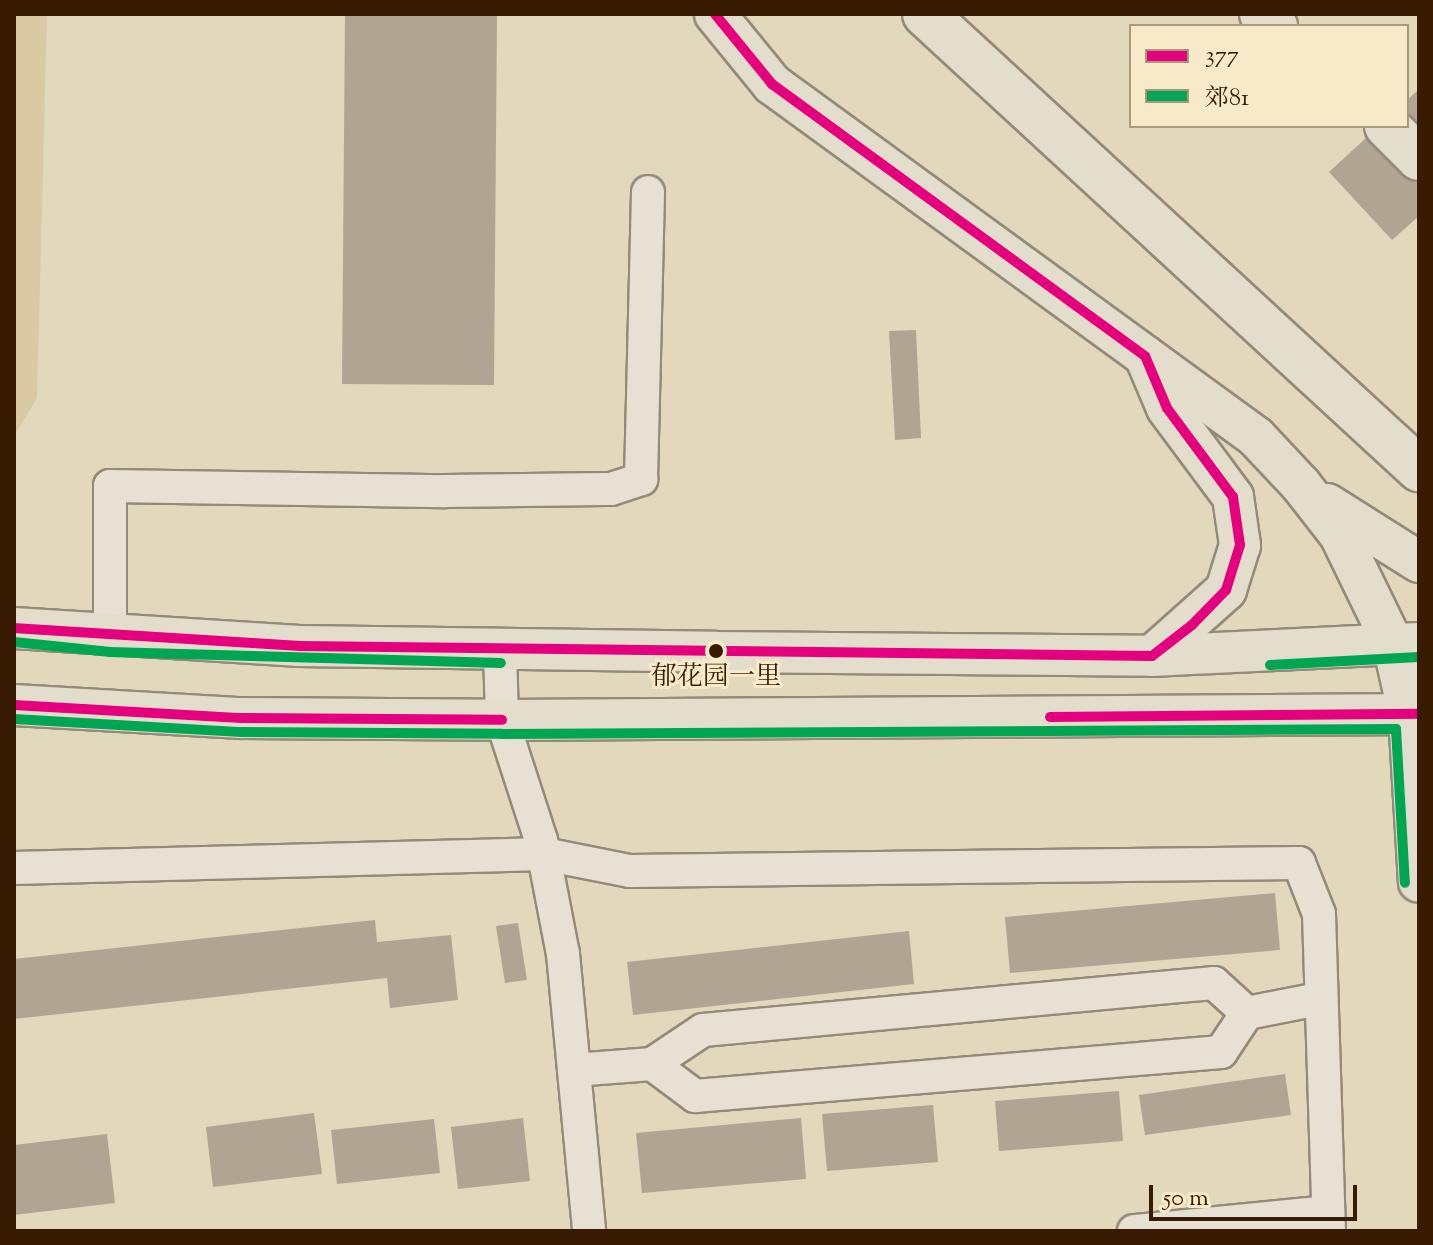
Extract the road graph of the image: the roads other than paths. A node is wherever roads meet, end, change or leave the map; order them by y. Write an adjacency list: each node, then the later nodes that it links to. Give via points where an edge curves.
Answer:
1 (715, 14): 6 (main road, via 772,84)
2 (925, 14): 7 (highway)
3 (1389, 128): 4 (highway)
4 (1419, 158)
5 (648, 192): 11 (street, via 641,479 611,489 475,491 110,486)
6 (1145, 356): 8 (main road, via 1256,437); 14 (main road, via 1167,408 1233,497 1240,545 1226,590)
7 (1419, 469)
8 (1301, 485): 9 (main road); 12 (main road, via 1340,535)
9 (1419, 562)
10 (14, 628): 11 (main road)
11 (110, 638): 13 (main road)
12 (1406, 644): 14 (main road); 16 (main road)
13 (500, 649): 14 (main road); 17 (street)
14 (1152, 656)
15 (14, 705): 17 (main road, via 242,718)
16 (1414, 715): 17 (main road); 20 (main road)
17 (502, 720): 18 (street)
18 (544, 854): 19 (street); 21 (street, via 630,871 1299,863 1319,914); 24 (street)
19 (14, 868)
20 (1419, 882)
21 (1319, 999): 22 (street); 25 (street)
22 (1247, 1013): 23 (street, via 1214,983 703,1030); 23 (street, via 1221,1052 1205,1054 695,1096)
23 (652, 1064): 24 (street)
24 (574, 1070): 26 (street)
25 (1329, 1222): 27 (street)
26 (589, 1231)
27 (1134, 1231)

